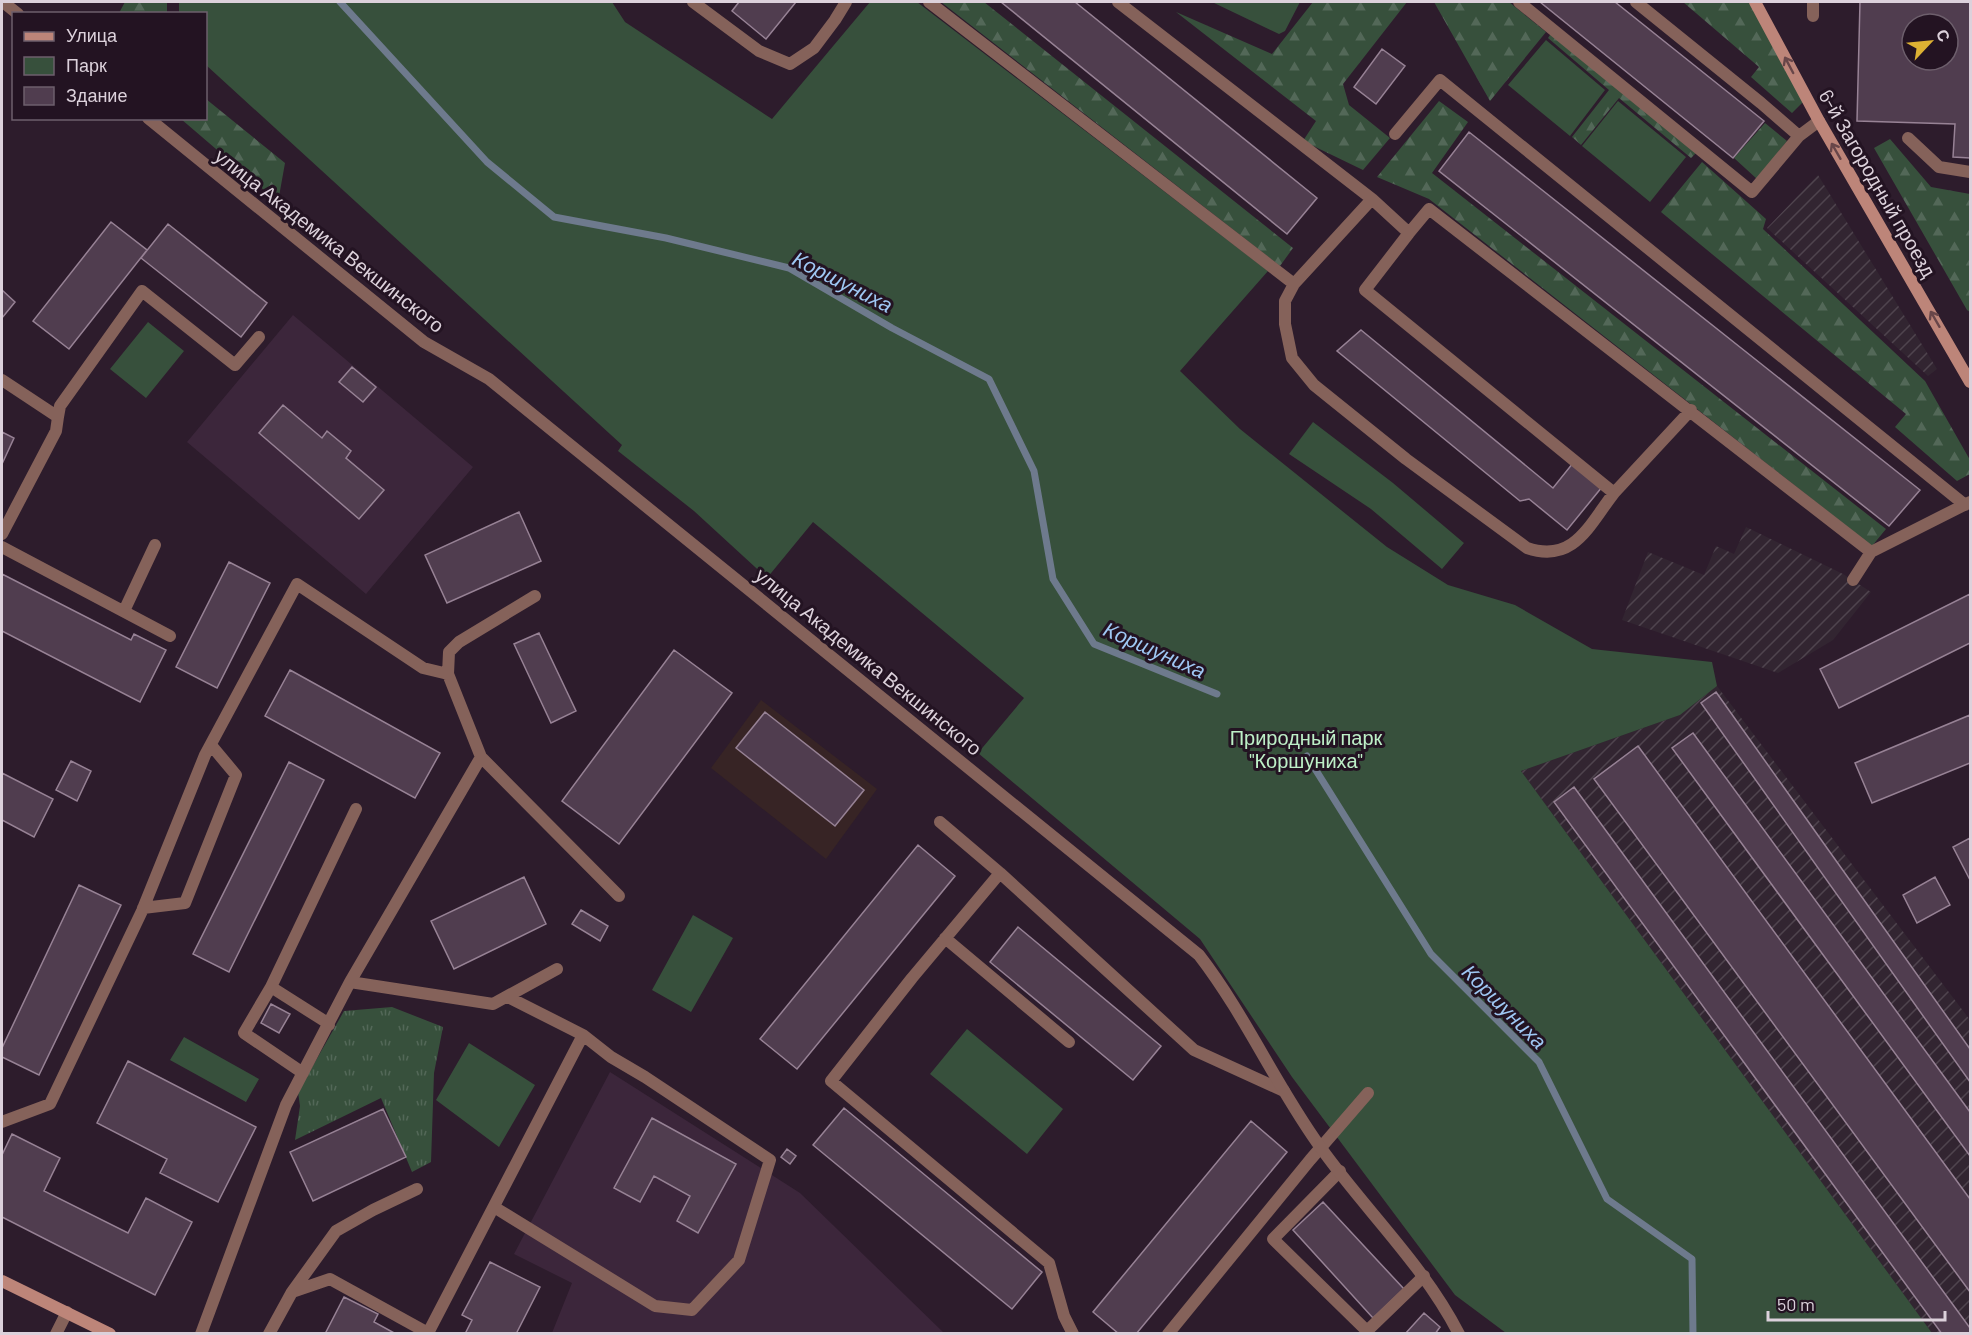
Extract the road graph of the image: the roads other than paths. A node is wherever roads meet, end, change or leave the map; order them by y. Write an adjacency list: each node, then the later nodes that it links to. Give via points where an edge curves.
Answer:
1 (3, 2): 10 (street)
2 (693, 2): 3 (street, via 759,51 790,64 814,48)
3 (846, 2)
4 (929, 2): 20 (street)
5 (1118, 2): 18 (street)
6 (1519, 2): 15 (street, via 1752,192)
7 (1636, 2): 15 (street)
8 (1755, 2): 13 (street, 6-й Загородный проезд, one-way to 8)
9 (1813, 2): 11 (street)
10 (16, 12)
11 (1813, 16)
12 (150, 120): 54 (street, улица Академика Векшинского, via 424,342 489,379 1199,955 1250,1030)
13 (1819, 122): 15 (street); 22 (street, 6-й Загородный проезд, one-way to 13)
14 (1395, 134): 28 (street, via 1440,80)
15 (1799, 136)
16 (1908, 138): 17 (street, via 1939,167)
17 (1971, 172)
18 (1372, 200): 19 (street); 20 (street)
19 (1409, 233): 25 (street, via 1429,209); 27 (street, via 1365,290)
20 (1294, 284): 27 (street, via 1286,301 1287,339 1292,358 1314,385 1527,548 1540,552 1565,549 1576,542)
21 (259, 337): 26 (street, via 235,365 142,291 60,406)
22 (1967, 368): 24 (street, 6-й Загородный проезд)
23 (2, 380): 26 (street)
24 (1971, 381)
25 (1691, 410): 27 (street); 32 (street)
26 (58, 417): 29 (street, via 56,431)
27 (1614, 493)
28 (1968, 503): 32 (street)
29 (2, 534)
30 (155, 545): 35 (street)
31 (2, 547): 35 (street)
32 (1872, 552): 33 (street)
33 (1853, 580)
34 (535, 596): 37 (street, via 459,642 449,652)
35 (124, 611): 36 (street)
36 (170, 636)
37 (448, 674): 38 (street, via 423,668 297,584); 39 (street)
38 (211, 745): 44 (street); 44 (street, via 236,775 185,903)
39 (481, 757): 43 (street); 47 (street)
40 (356, 809): 48 (street)
41 (940, 822): 42 (street)
42 (1000, 873): 45 (street); 54 (street, via 1194,1050)
43 (619, 896)
44 (143, 908): 56 (street, via 50,1104)
45 (945, 938): 52 (street); 69 (street, via 831,1081 1049,1263)
46 (557, 969): 49 (street)
47 (350, 982): 49 (street, via 493,1004); 50 (street)
48 (270, 987): 50 (street); 53 (street, via 244,1033)
49 (508, 997): 51 (street)
50 (329, 1025): 53 (street)
51 (583, 1035): 60 (street); 60 (street, via 770,1160 740,1260 692,1310 655,1306)
52 (1069, 1042)
53 (303, 1073): 67 (street, via 286,1104)
54 (1284, 1091): 57 (street, улица Академика Векшинского)
55 (1368, 1093): 57 (street)
56 (2, 1122)
57 (1321, 1148): 58 (street, улица Академика Векшинского); 70 (street)
58 (1340, 1171): 61 (street, улица Академика Векшинского); 61 (street, via 1274,1239 1367,1331)
59 (417, 1189): 63 (street, via 336,1231)
60 (494, 1208): 63 (street, via 428,1333 330,1279)
61 (1424, 1276): 71 (street, улица Академика Векшинского)
62 (2, 1281): 64 (street)
63 (292, 1292): 68 (street)
64 (67, 1312): 65 (street); 66 (street)
65 (56, 1334)
66 (110, 1334)
67 (201, 1334)
68 (269, 1334)
69 (1073, 1334)
70 (1168, 1334)
71 (1459, 1334)

